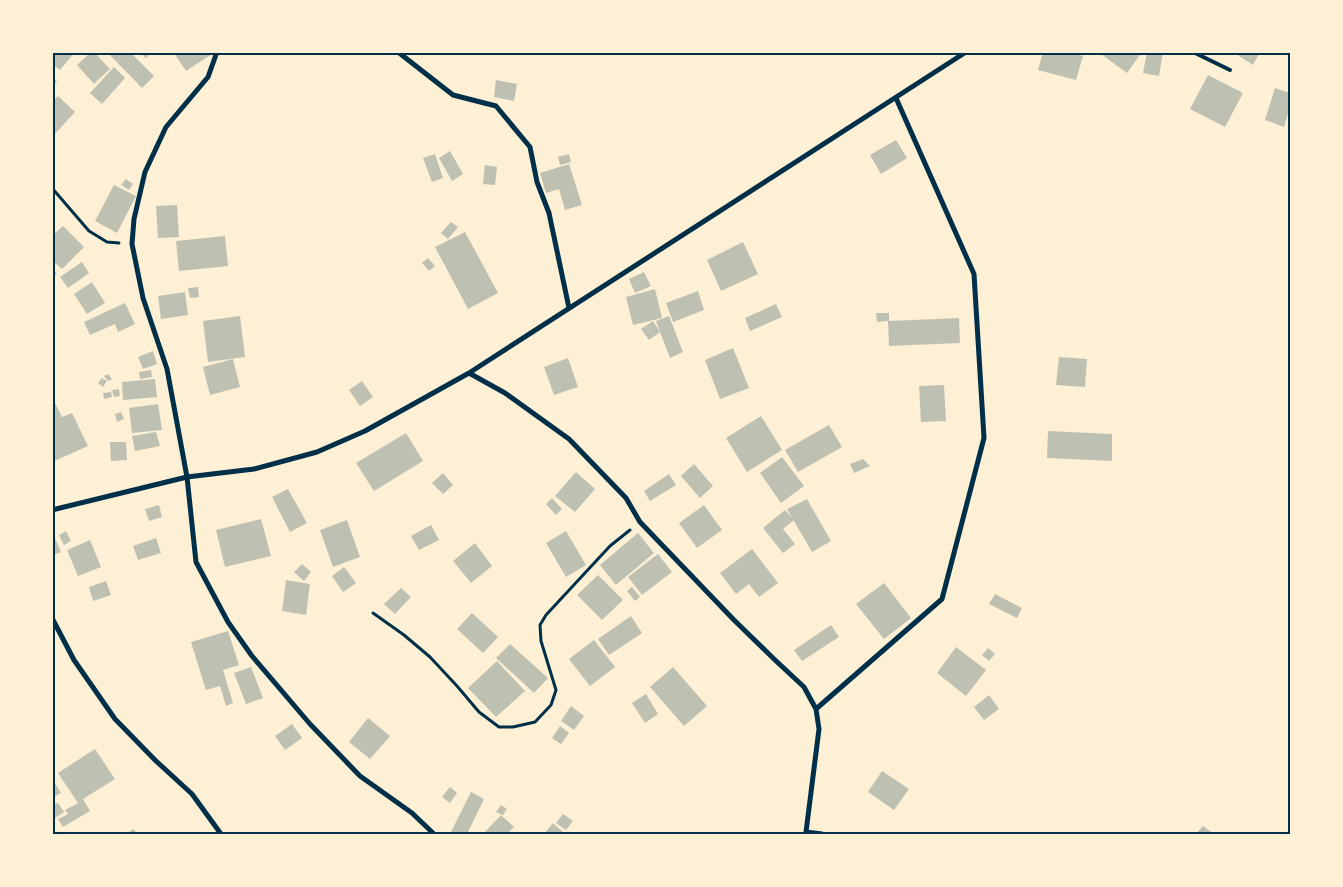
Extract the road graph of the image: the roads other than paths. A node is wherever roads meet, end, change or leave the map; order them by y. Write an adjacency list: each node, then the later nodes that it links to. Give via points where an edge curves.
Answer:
1 (398, 52): 7 (street, via 453,95 496,106 530,147 537,182 549,213)
2 (966, 52): 6 (street)
3 (1193, 52): 5 (lane)
4 (219, 53): 9 (street, via 208,77 166,127 146,172 134,219 132,244 143,298 167,369)
5 (1230, 70)
6 (896, 98): 7 (street); 12 (street, via 974,274 984,438 942,599)
7 (569, 308): 8 (street)
8 (469, 373): 9 (street, via 365,431 318,452 254,469); 12 (street, via 504,393 569,439 626,498 640,522 804,687)
9 (187, 477): 10 (street); 15 (street, via 196,562 242,643 310,724 360,776 412,813)
10 (53, 509)
11 (52, 618): 14 (street, via 74,660 115,719 192,794)
12 (816, 709): 13 (street, via 819,729)
13 (806, 833): 16 (street)
14 (221, 834)
15 (434, 834)
16 (822, 834)

